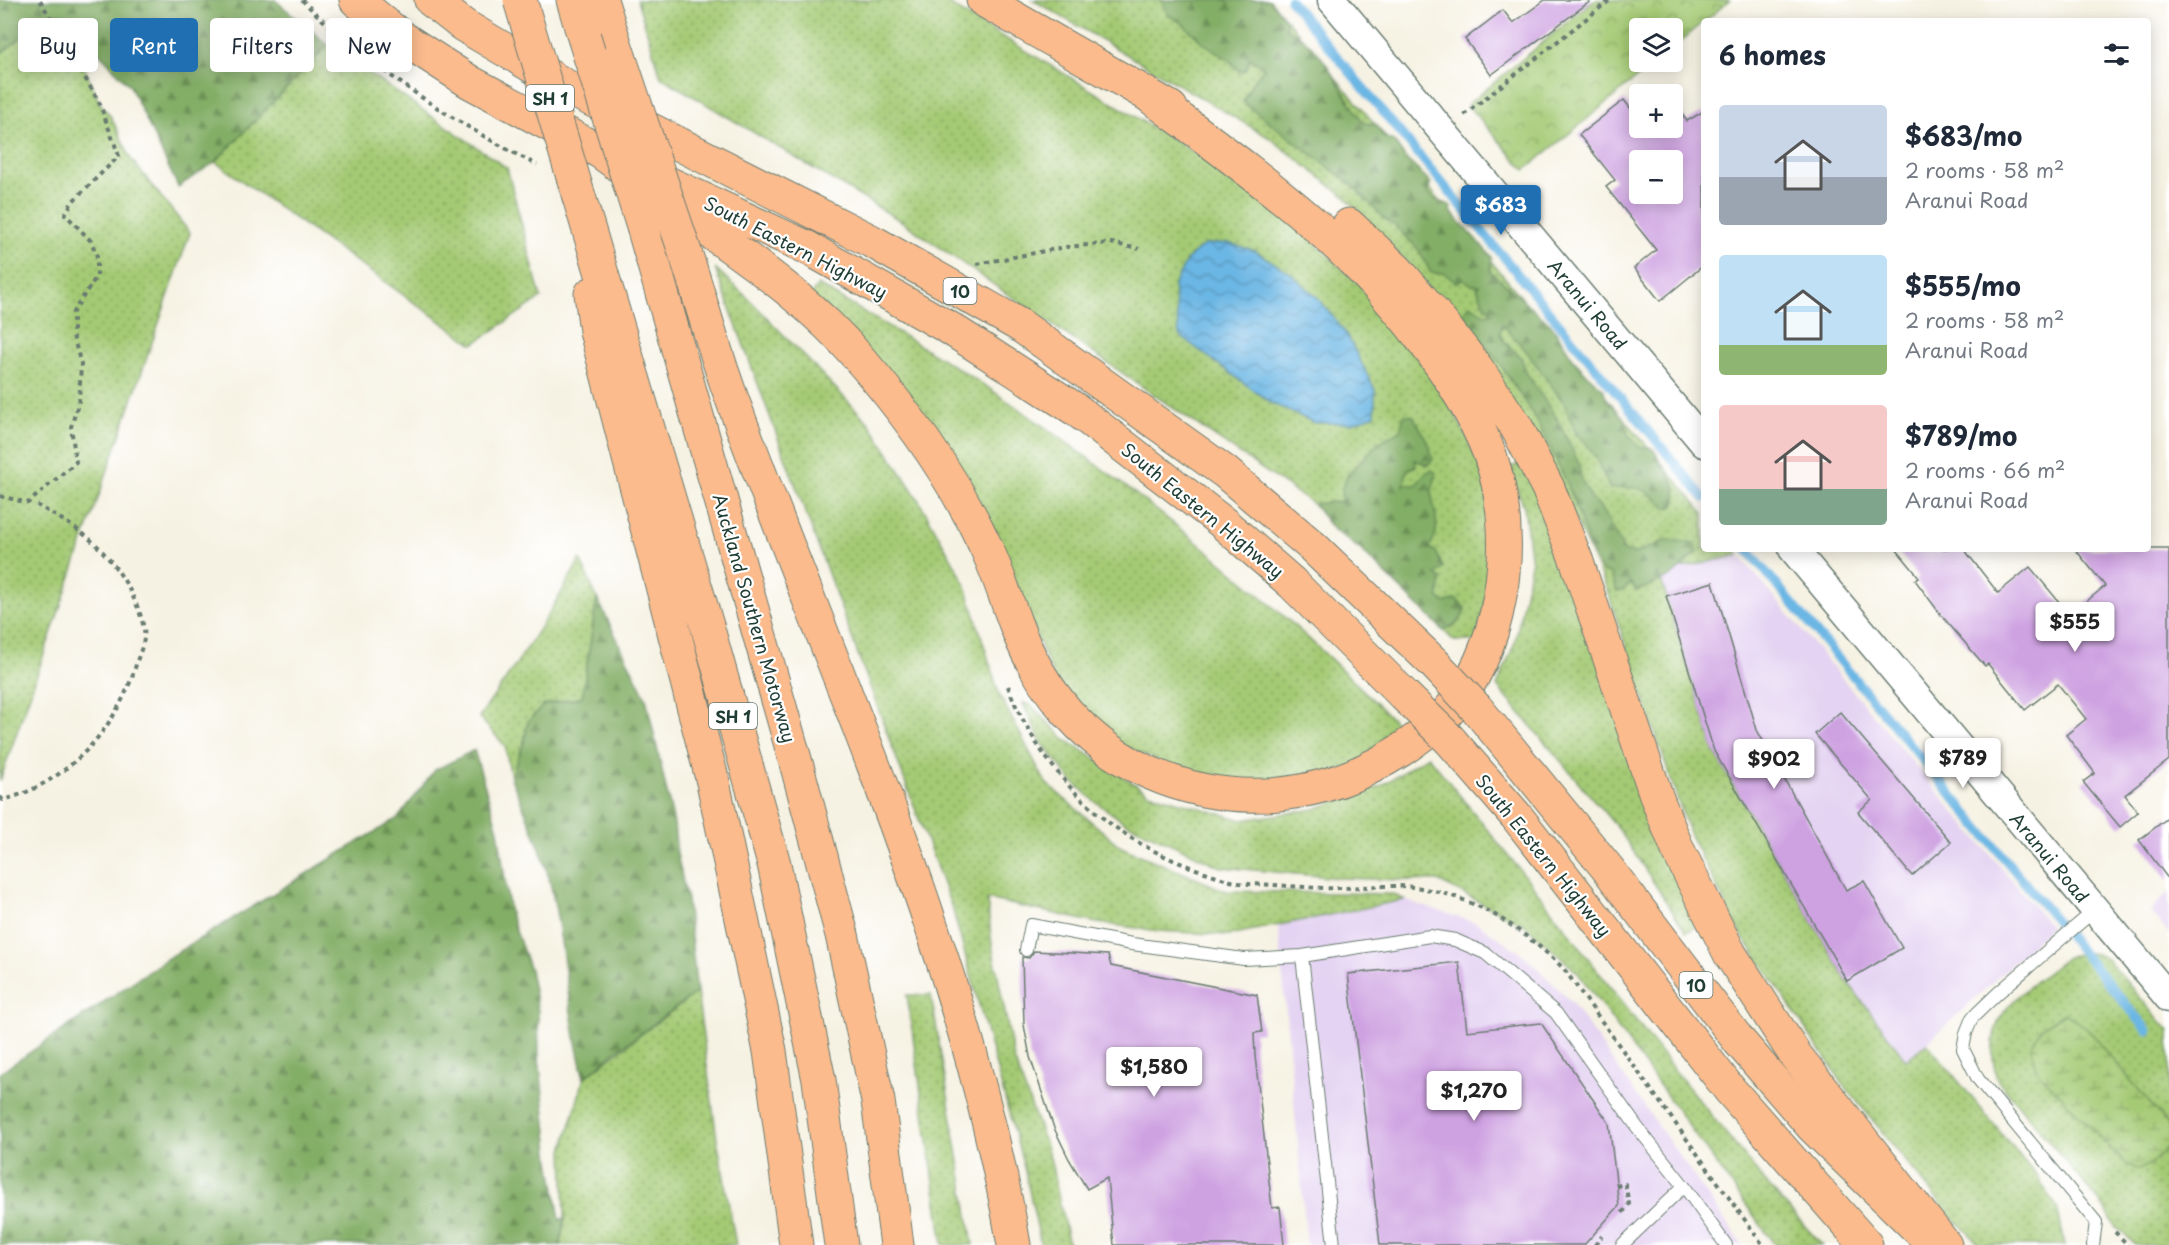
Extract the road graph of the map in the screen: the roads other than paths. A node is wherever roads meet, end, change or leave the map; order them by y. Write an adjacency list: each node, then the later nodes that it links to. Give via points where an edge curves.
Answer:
1 (356, 0): 9 (main road, South Eastern Highway / 10, via 404,39 470,82)
2 (431, 0): 26 (main road, South Eastern Highway / 10, bridge, via 462,25 576,92 816,213 1021,326 1225,472 1312,546 1477,709 1769,1076 1813,1127)
3 (520, 0): 10 (main road, SH 1, bridge)
4 (573, 0): 20 (main road, Auckland Southern Motorway / SH 1, bridge, via 644,230 842,935 878,1101)
5 (601, 0): 21 (main road, bridge, via 728,387 860,727 942,956 994,1143)
6 (983, 0): 8 (main road)
7 (1332, 0): 11 (street, Aranui Road)
8 (1152, 98): 9 (main road, via 1284,196 1379,286 1432,352 1462,399 1489,452 1501,490 1506,535 1503,581 1496,625 1478,668 1443,717 1414,741 1373,768 1322,787 1247,796 1189,787 1125,762 1095,739 1064,710 1031,660 983,541 936,456 859,357 783,284); 27 (main road, via 1270,161 1319,200 1397,270 1476,367 1517,428 1548,488 1658,801 1730,954 1796,1056)
9 (599, 150): 25 (main road, South Eastern Highway / 10, bridge, via 808,248 951,329 1078,411 1222,522 1292,583 1450,740 1516,817 1730,1090)
10 (579, 197): 18 (main road, via 596,331 713,782 768,1039); 19 (main road, SH 1, via 774,864 819,1080)
11 (1701, 439)
12 (1795, 552): 13 (street, Aranui Road)
13 (2088, 917): 16 (street, Aranui Road); 28 (lane, via 1972,1018 1963,1049 1978,1079 2097,1222)
14 (1026, 950): 15 (lane, via 1031,926 1244,959)
15 (1302, 956): 17 (lane, via 1430,936 1455,940 1485,953 1556,1013); 22 (lane)
16 (2169, 998)
17 (1684, 1186): 23 (lane); 24 (lane)
18 (795, 1245)
19 (841, 1245)
20 (897, 1245)
21 (1014, 1245)
22 (1334, 1245)
23 (1622, 1245)
24 (1726, 1245)
25 (1866, 1245)
26 (1934, 1245)
27 (1945, 1245)
28 (2093, 1245)

